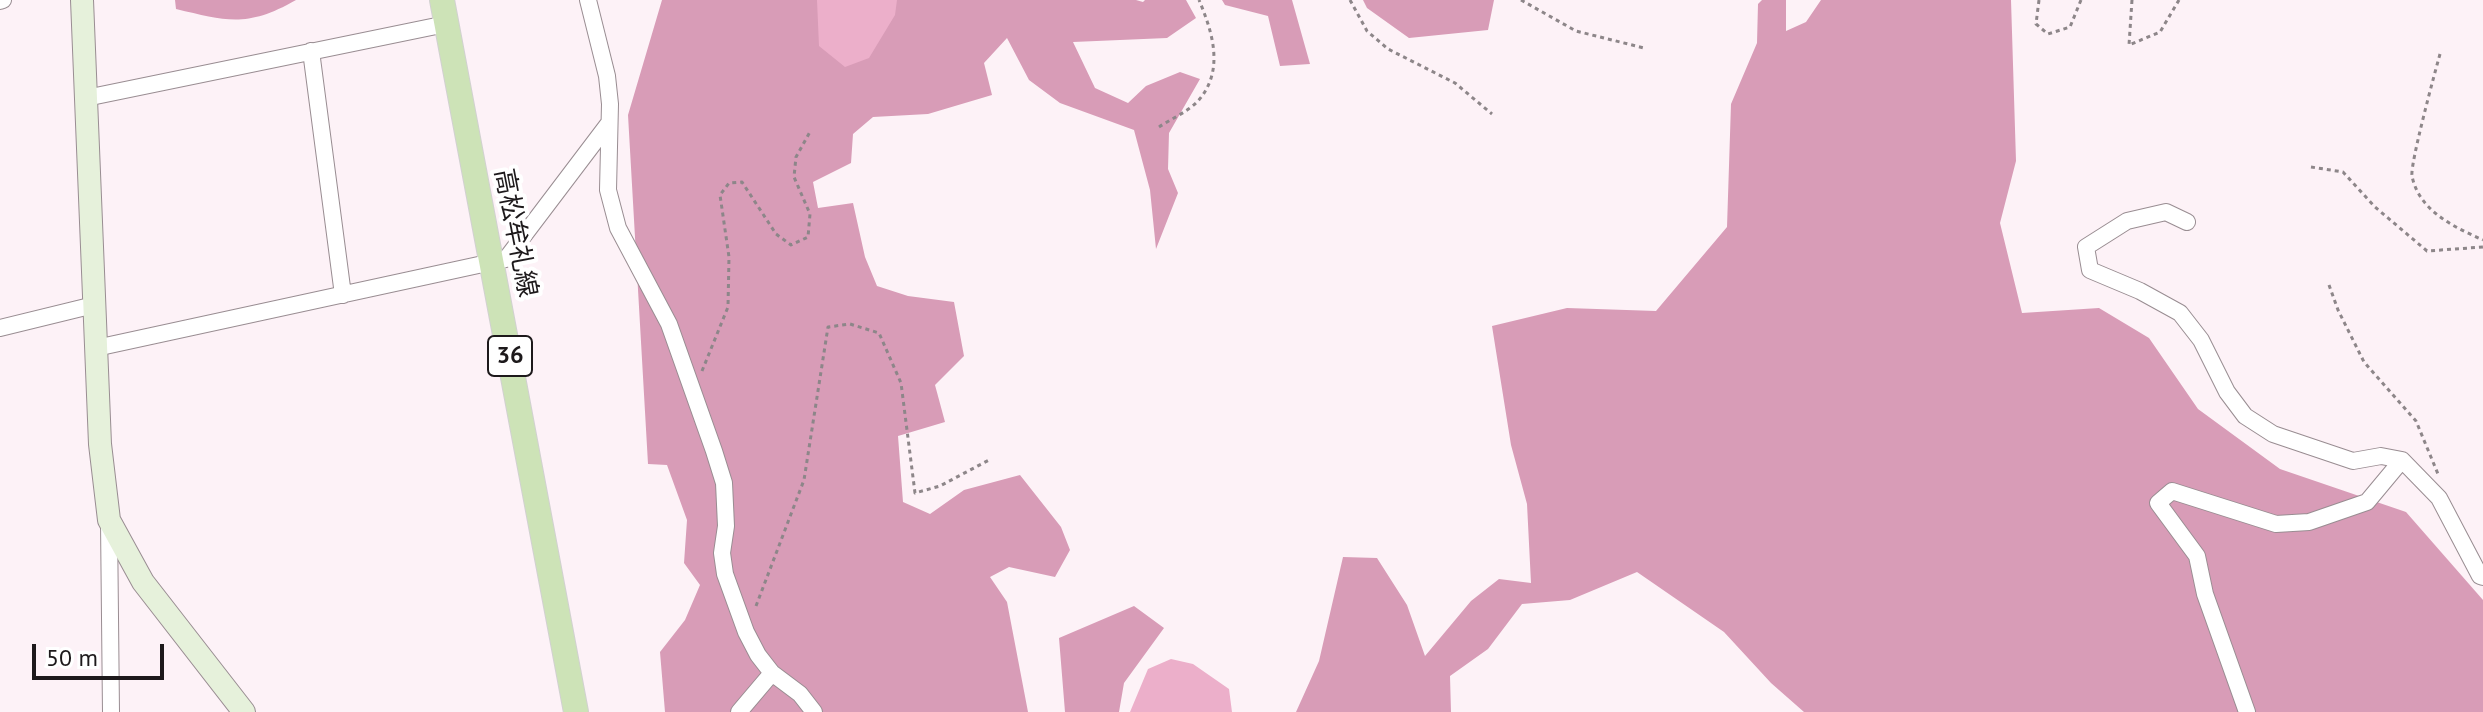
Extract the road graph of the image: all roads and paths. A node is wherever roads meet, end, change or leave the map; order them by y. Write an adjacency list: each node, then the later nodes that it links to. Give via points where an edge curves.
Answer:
1 (82, 0): 15 (street)
2 (442, 0): 11 (main road, 高松牟礼線 / 36)
3 (588, 0): 17 (street, via 607,76)
4 (1199, 0): 18 (path, via 1213,32 1213,77 1196,103)
5 (1350, 0): 16 (path, via 1367,31 1388,49 1455,83)
6 (1521, 0): 12 (path, via 1576,31)
7 (2039, 0): 8 (path, via 2036,24 2048,34 2070,27)
8 (2081, 0)
9 (2132, 0): 10 (path, via 2129,45 2160,32)
10 (2179, 0)
11 (446, 24): 13 (street); 24 (main road, 高松牟礼線 / 36)
12 (1644, 48)
13 (311, 51): 15 (street); 26 (street)
14 (2440, 54): 22 (path, via 2411,174 2428,208)
15 (86, 98): 27 (street)
16 (1492, 114)
17 (609, 123): 24 (street, via 506,259); 30 (street, via 608,190 618,228 669,324)
18 (1159, 127)
19 (811, 130): 30 (path, via 796,157 794,177 810,214 808,237 791,245 776,234 742,182 729,183 720,195 729,257 728,307)
20 (2311, 167): 23 (path, via 2343,172 2427,251)
21 (2187, 222): 32 (street, via 2166,212 2127,221 2086,247 2090,270 2180,313 2245,416 2273,434 2353,461 2381,456)
22 (2483, 240)
23 (2483, 247)
24 (493, 262): 26 (street); 40 (main road, 高松牟礼線 / 36)
25 (2329, 285): 33 (path, via 2364,362 2416,421 2438,469)
26 (343, 295): 29 (street)
27 (94, 305): 28 (street); 29 (street)
28 (0, 328)
29 (96, 348): 34 (street)
30 (694, 393): 36 (street, via 724,483 725,574)
31 (989, 460): 36 (path, via 915,493 901,383 879,333 850,324 828,327 804,480)
32 (2402, 460): 33 (street); 43 (street, via 2367,502 2309,522 2276,524 2172,491 2158,503 2197,556)
33 (2439, 498): 35 (street)
34 (109, 520): 38 (street); 39 (street, via 143,582)
35 (2483, 577)
36 (746, 632): 37 (street)
37 (772, 673): 41 (street); 42 (street)
38 (111, 712)
39 (244, 712)
40 (576, 712)
41 (739, 712)
42 (814, 712)
43 (2247, 712)

